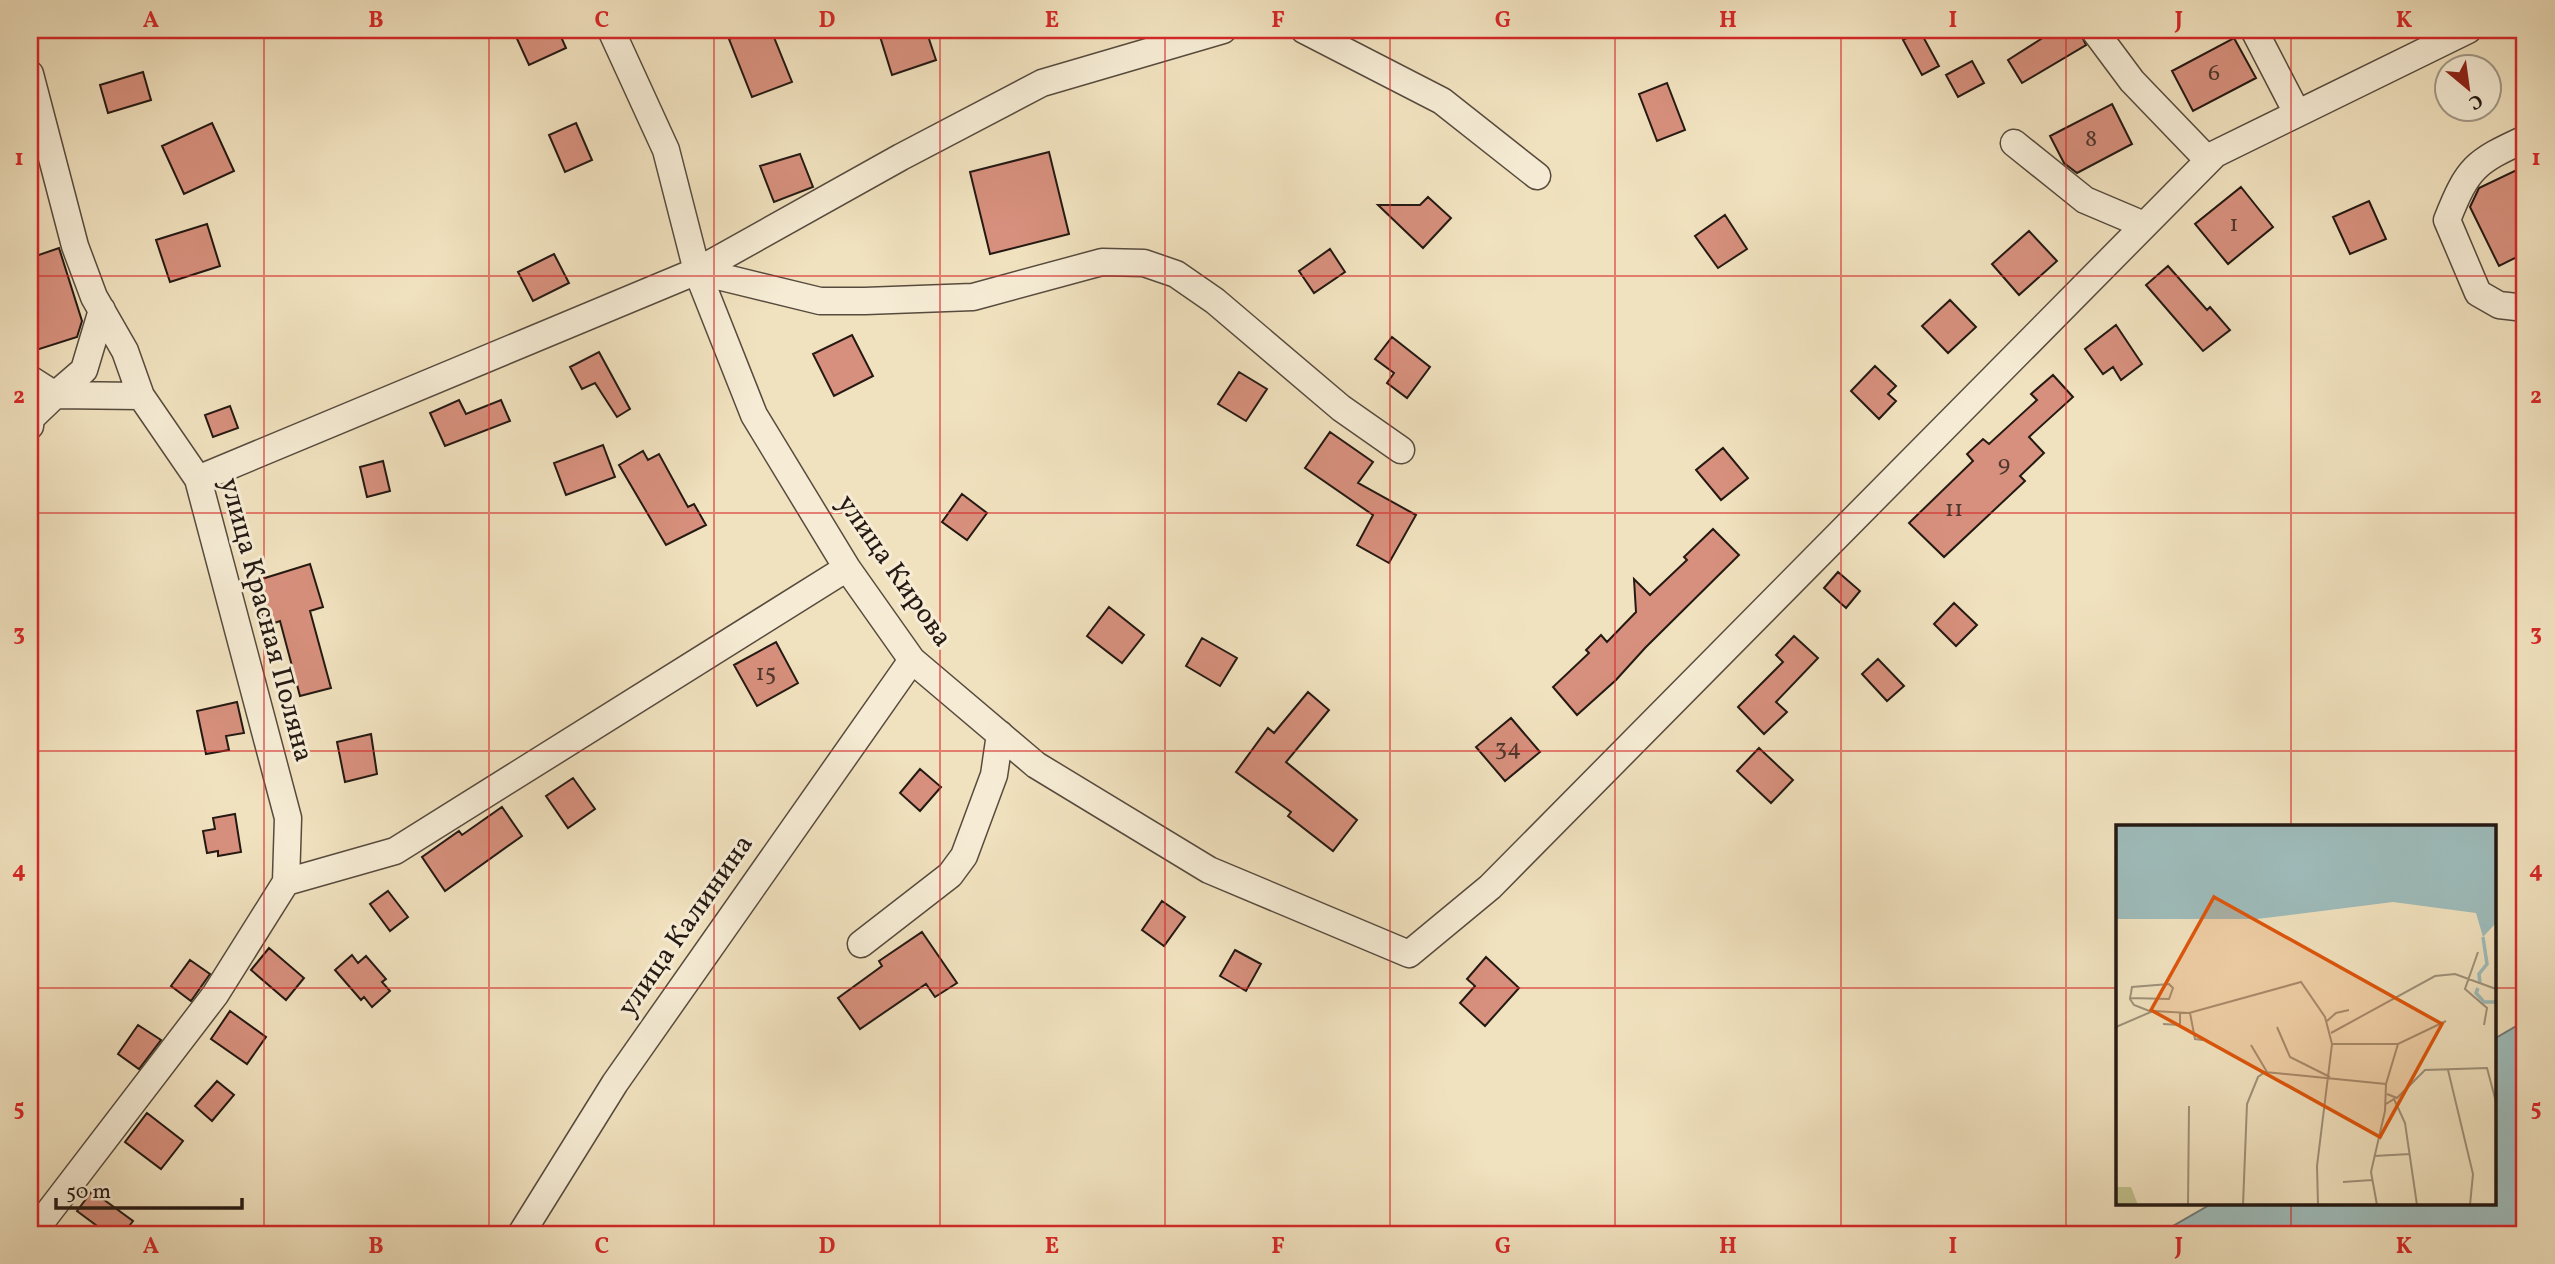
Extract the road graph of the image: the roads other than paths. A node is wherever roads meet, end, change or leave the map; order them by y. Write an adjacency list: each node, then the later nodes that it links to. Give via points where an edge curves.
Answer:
1 (611, 30): 14 (street, улица Кирова, via 666,150)
2 (1223, 30): 14 (street, via 1042,83)
3 (1304, 30): 12 (street, via 1442,102)
4 (2094, 30): 11 (street, via 2132,81)
5 (2254, 30): 8 (street)
6 (2468, 30): 8 (street)
7 (30, 74): 16 (street, улица Красная Поляна, via 75,246)
8 (2297, 113): 11 (street)
9 (2525, 139): 15 (street, via 2482,159 2462,181 2447,220 2478,293 2499,305)
10 (2014, 143): 13 (street, via 2085,200)
11 (2208, 160): 13 (street)
12 (1536, 176)
13 (2144, 225): 25 (street, улица Кирова, via 1490,887 1409,954 1209,870 1036,765)
14 (697, 271): 21 (street, via 820,301 865,301 972,297 1102,262 1144,263 1175,274 1215,301 1341,408); 22 (street); 23 (street, улица Кирова, via 754,415)
15 (2525, 308)
16 (102, 310): 18 (street, via 84,370); 19 (street, улица Красная Поляна, via 125,351)
17 (30, 379): 18 (street)
18 (55, 395): 19 (street); 20 (street, via 31,418)
19 (141, 396): 22 (street, улица Красная Поляна)
20 (30, 426)
21 (1401, 450)
22 (198, 479): 26 (street, улица Красная Поляна, via 288,818)
23 (847, 568): 24 (street, улица Кирова); 26 (street, via 395,850)
24 (912, 660): 25 (street, улица Кирова); 29 (street, улица Калинина, via 615,1083)
25 (1000, 734): 27 (street, via 993,775 964,856 950,874)
26 (286, 882): 28 (street, via 215,995)
27 (861, 944)
28 (33, 1234)
29 (521, 1234)

